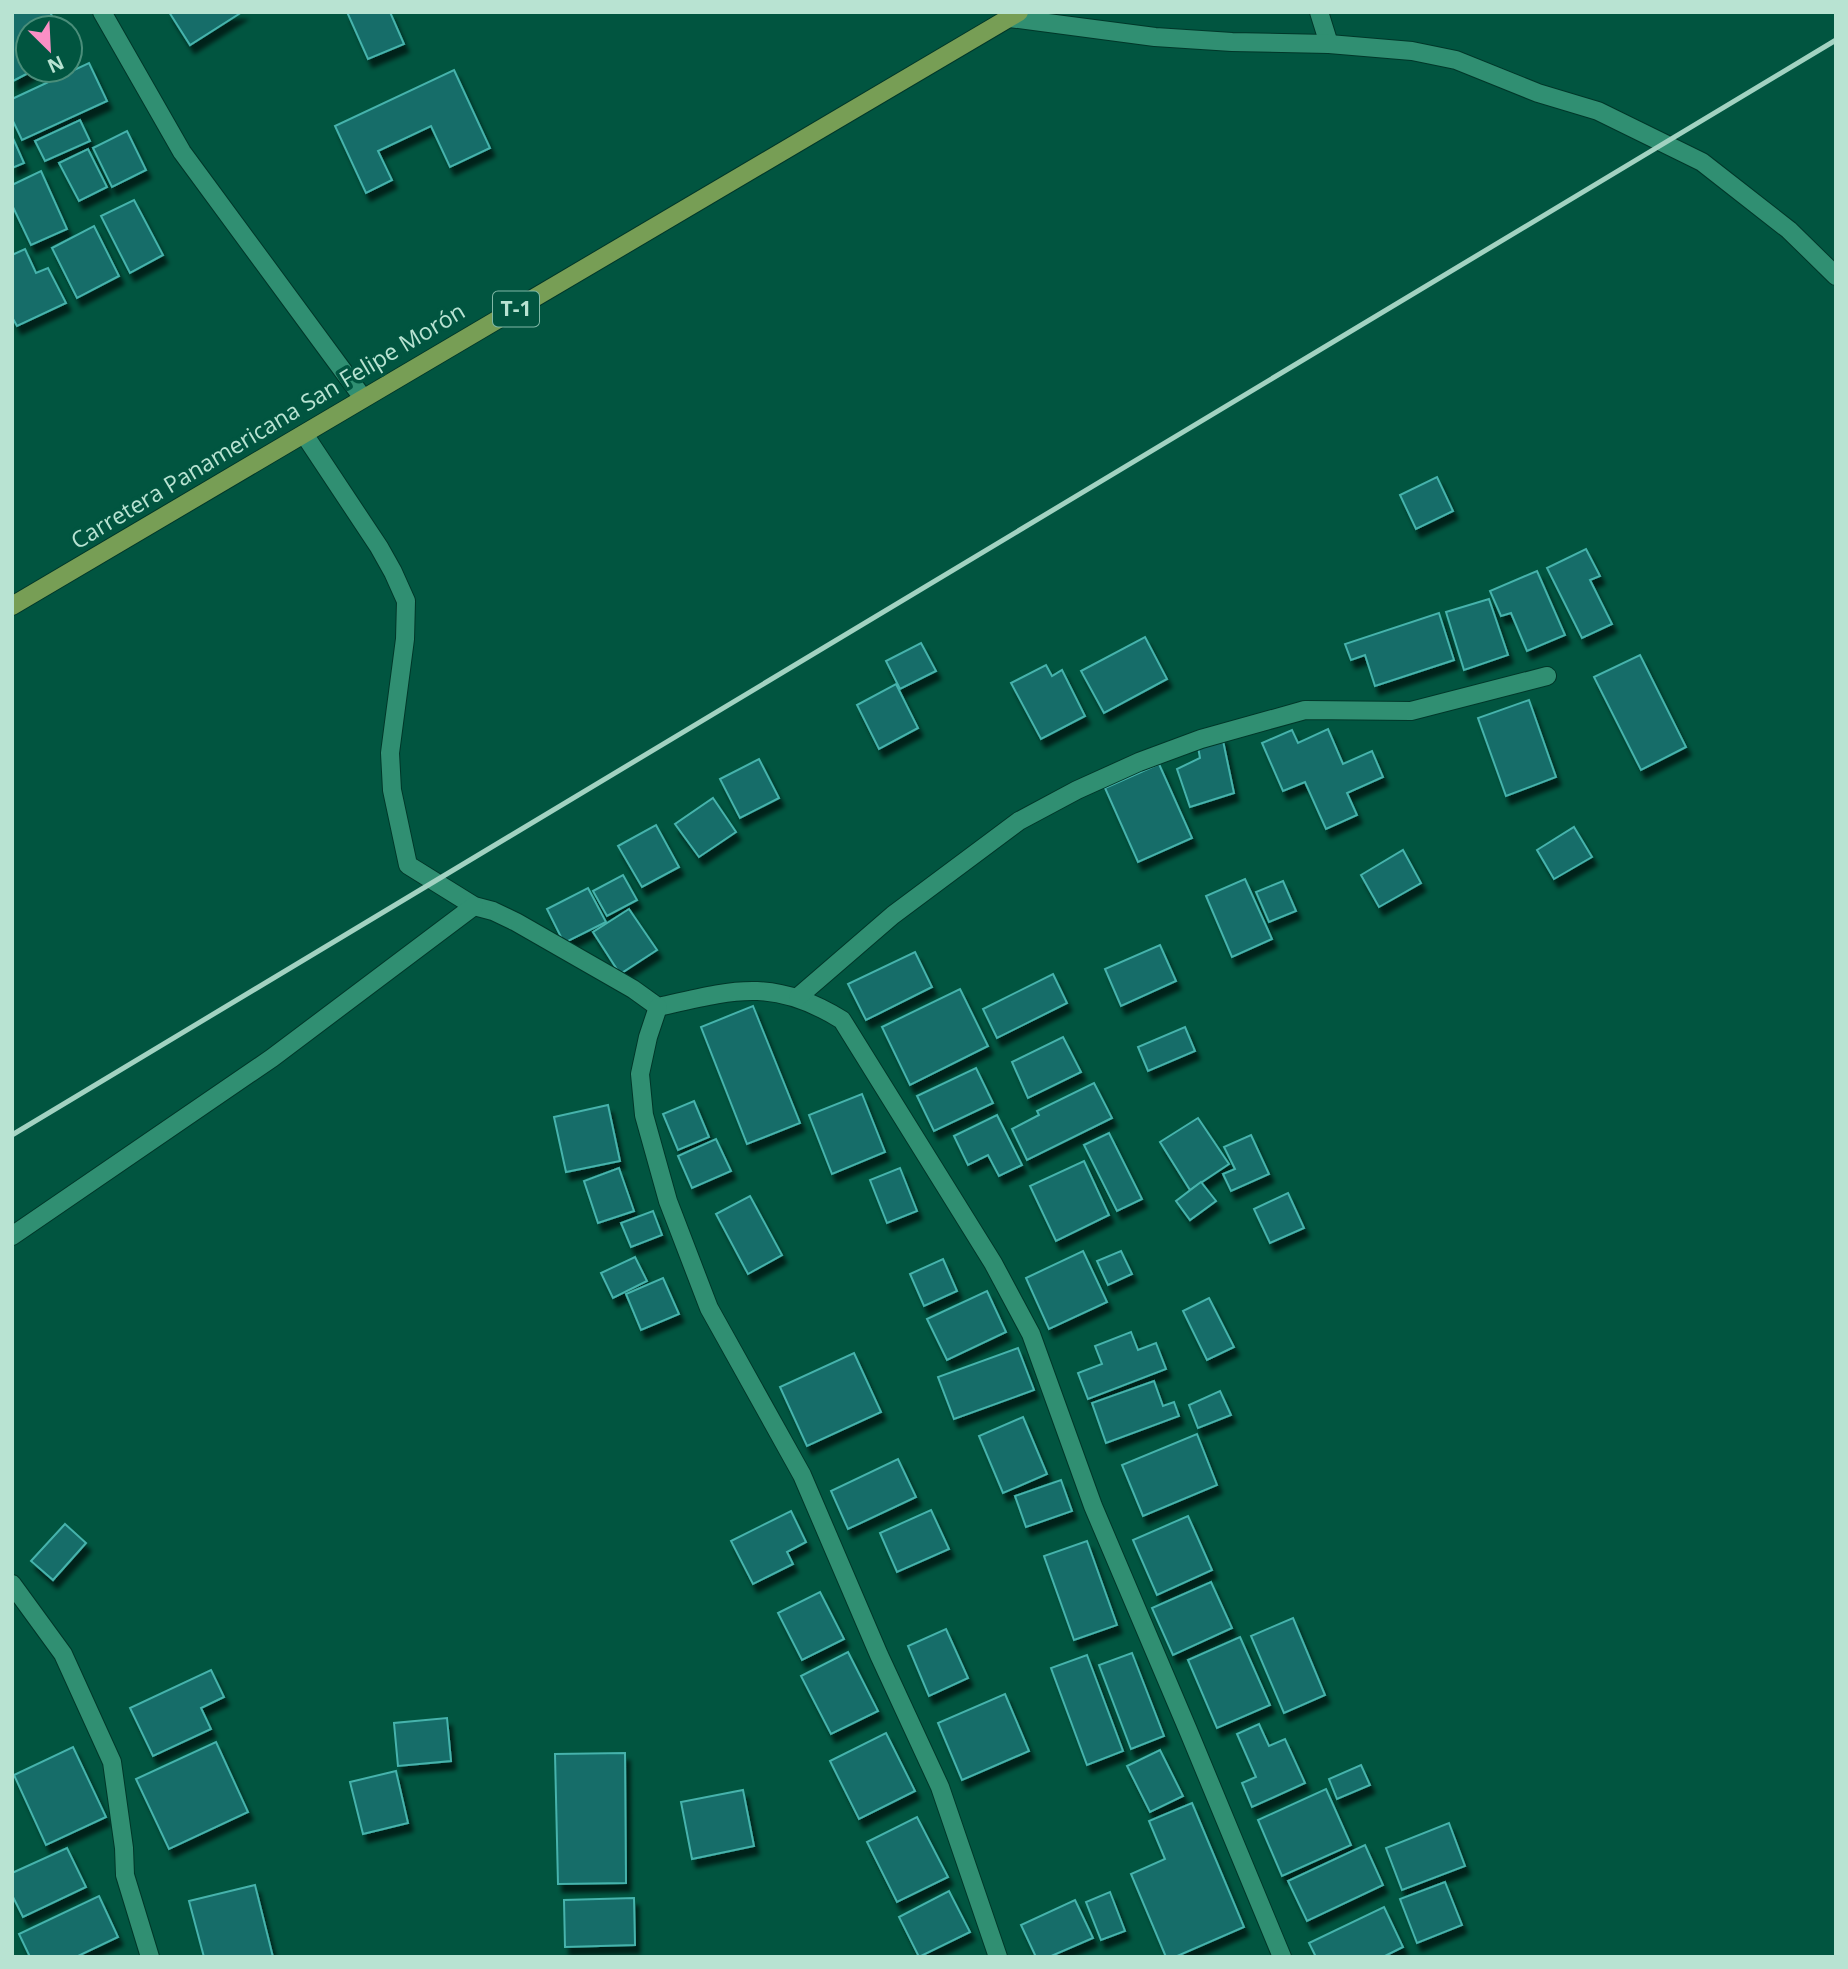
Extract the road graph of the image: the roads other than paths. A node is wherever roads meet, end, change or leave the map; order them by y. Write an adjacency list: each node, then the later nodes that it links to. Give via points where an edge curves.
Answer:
1 (102, 12): 6 (street, via 182,152)
2 (1319, 12): 4 (street)
3 (1014, 15): 4 (street, via 1155,37); 6 (main road, Carretera Panamericana San Felipe Morón / T-1)
4 (1329, 44): 5 (street, via 1456,60 1598,111 1702,162 1789,230)
5 (1836, 276)
6 (363, 398): 7 (main road, Carretera Panamericana San Felipe Morón / T-1)
7 (304, 434): 8 (main road, Carretera Panamericana San Felipe Morón / T-1); 10 (street, via 389,564 406,601 390,753 392,790 408,865)
8 (12, 606)
9 (1547, 676): 11 (street, via 1410,711 1305,709 1139,762 1019,821 893,915)
10 (474, 906): 12 (street, via 516,922); 13 (street, via 272,1058)
11 (798, 997): 12 (street, via 729,990); 15 (street, via 842,1020 993,1263 1031,1334 1093,1506 1188,1730)
12 (658, 1007): 17 (street, via 640,1074 644,1115 668,1200 709,1308 802,1475 940,1787)
13 (12, 1236)
14 (12, 1584): 16 (street, via 63,1654 112,1762 125,1875)
15 (1274, 1954)
16 (150, 1957)
17 (998, 1957)

